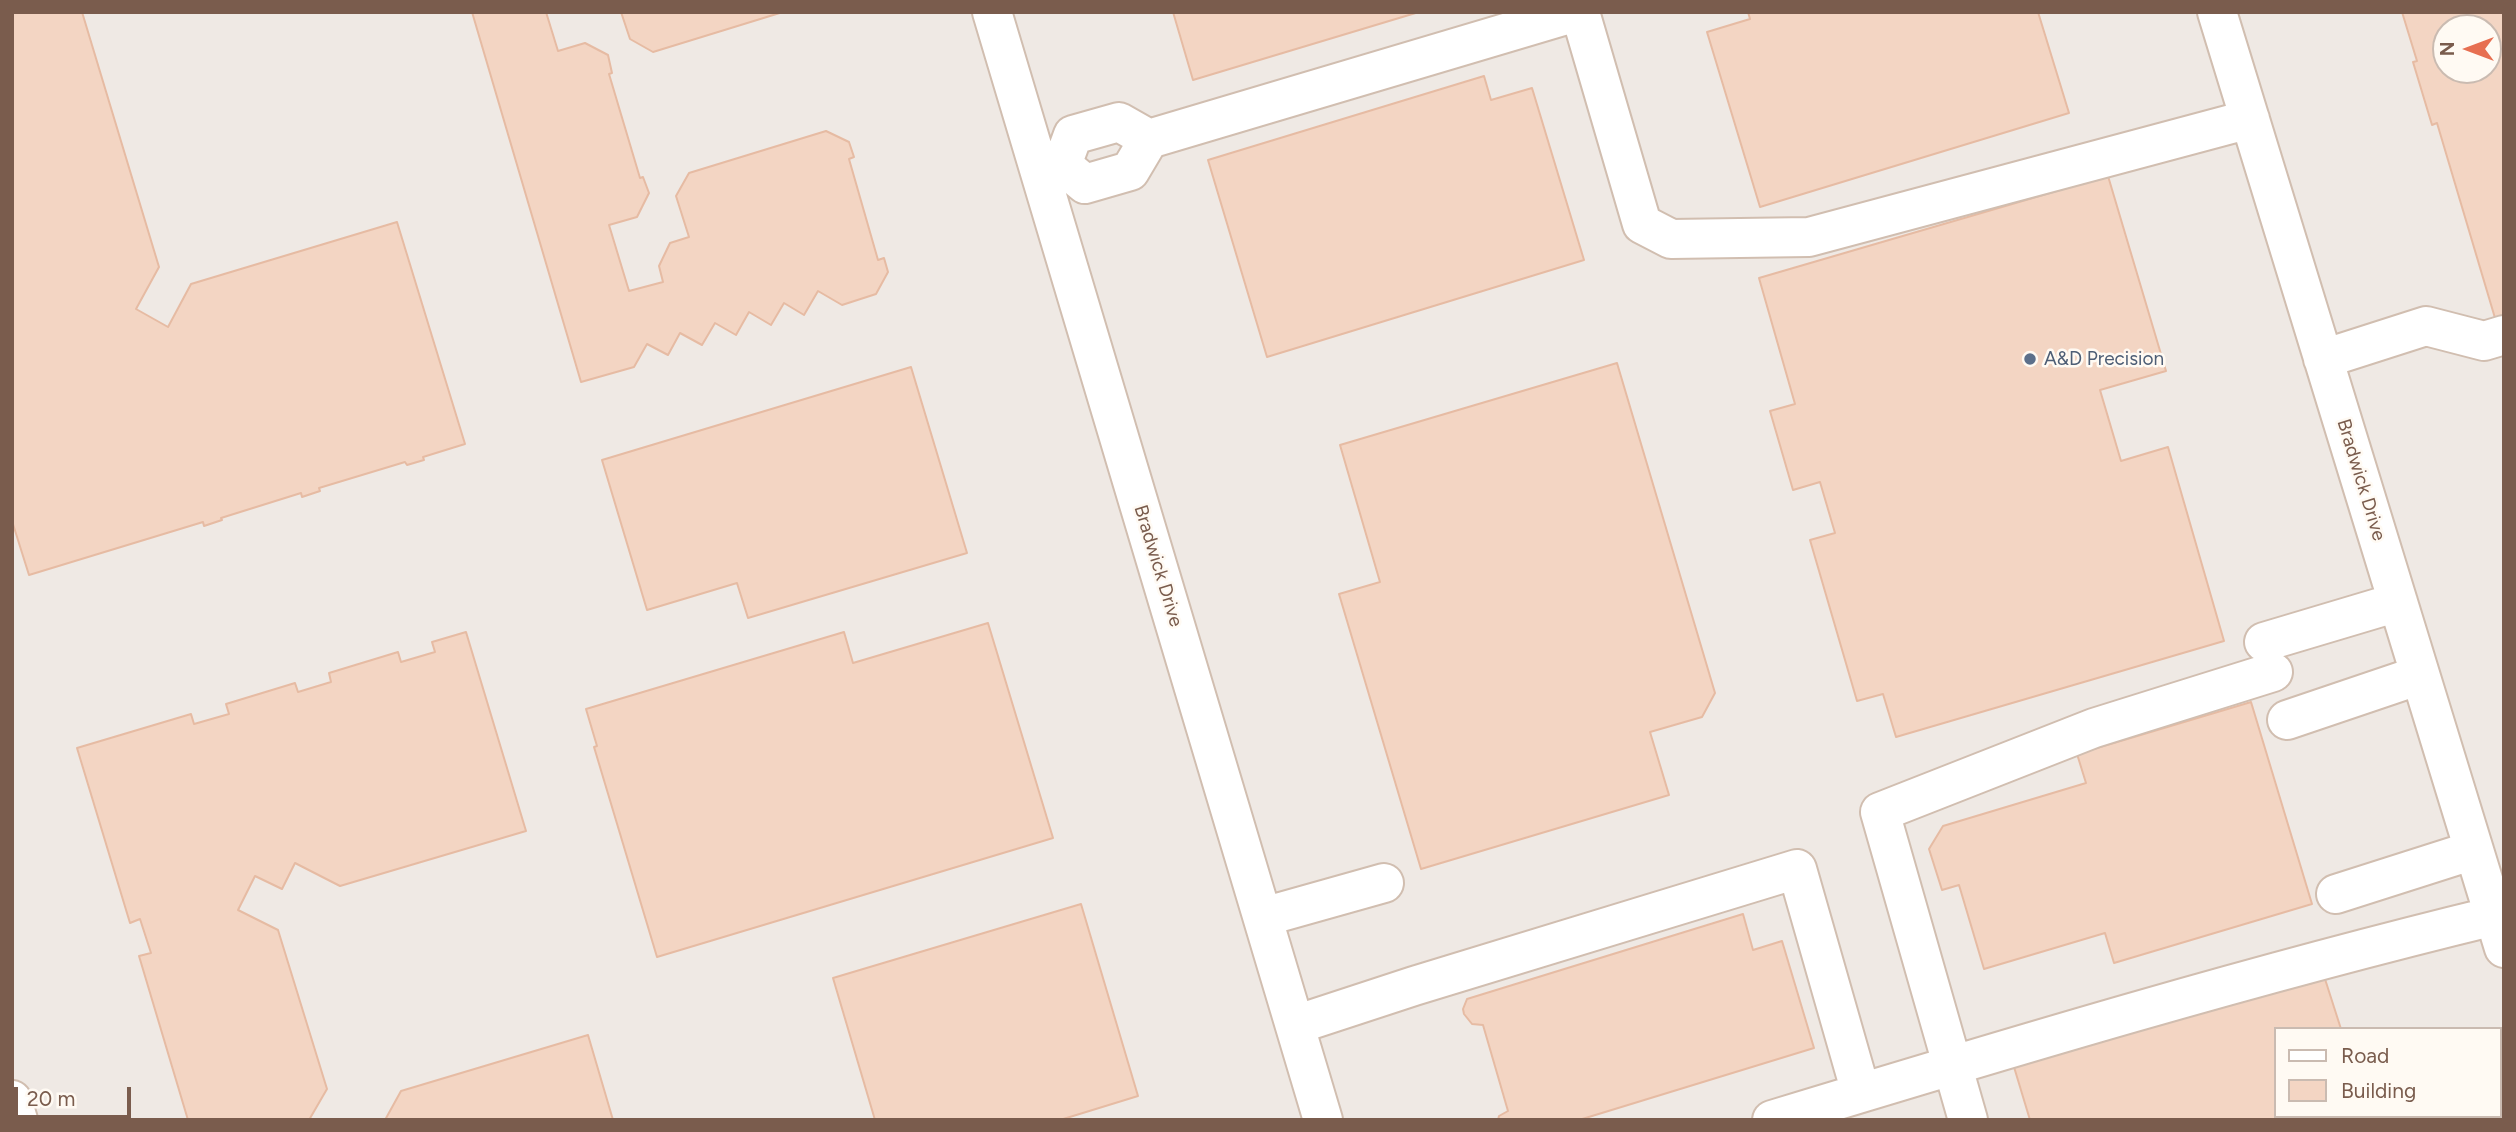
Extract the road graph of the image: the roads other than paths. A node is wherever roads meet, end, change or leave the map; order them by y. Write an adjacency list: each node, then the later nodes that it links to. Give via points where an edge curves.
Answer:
1 (992, 12): 6 (street, Bradwick Drive)
2 (1578, 12): 4 (street, via 1642,224 1671,239 1809,236); 5 (street)
3 (2217, 12): 4 (street, Bradwick Drive)
4 (2250, 119): 8 (street, Bradwick Drive)
5 (1149, 139): 6 (street, via 1130,171 1084,184); 6 (street, via 1119,122 1073,135)
6 (1051, 169): 15 (street, Bradwick Drive)
7 (2504, 335): 8 (street, via 2484,341 2426,326)
8 (2323, 359): 9 (street, Bradwick Drive)
9 (2398, 602): 10 (street, Bradwick Drive); 18 (street, via 1880,812)
10 (2420, 675): 11 (street); 12 (street, Bradwick Drive)
11 (2287, 720)
12 (2474, 850): 14 (street); 16 (street, Bradwick Drive)
13 (1384, 883): 15 (street)
14 (2336, 894)
15 (1263, 917): 17 (street, Bradwick Drive)
16 (2499, 932): 18 (street, via 2354,950)
17 (1295, 1025): 19 (street, via 1797,869); 22 (street, Bradwick Drive)
18 (1953, 1065): 19 (street); 24 (street)
19 (1861, 1093): 23 (street)
20 (12, 1100): 21 (street)
21 (18, 1120)
22 (1323, 1120)
23 (1772, 1120)
24 (1968, 1120)

